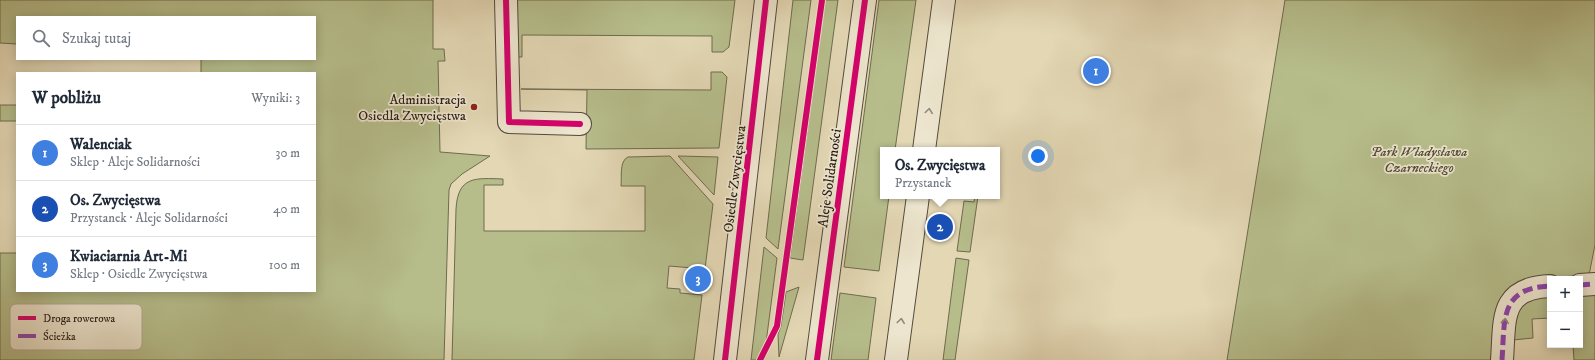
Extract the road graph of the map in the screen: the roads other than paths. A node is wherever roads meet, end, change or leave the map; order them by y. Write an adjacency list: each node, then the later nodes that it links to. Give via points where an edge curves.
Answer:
1 (506, 0): 5 (street, via 509,122)
2 (766, 0): 11 (street, Osiedle Zwycięstwa)
3 (865, 0): 12 (street, Aleje Solidarności)
4 (944, 0): 6 (street, one-way to 4)
5 (580, 124)
6 (924, 147)
7 (918, 199): 13 (street, one-way to 7)
8 (1595, 284): 9 (street)
9 (1583, 285)
10 (1547, 287): 14 (street, one-way to 10, via 1506,310 1510,303 1521,292)
11 (725, 360)
12 (817, 360)
13 (896, 360)
14 (1502, 360)

